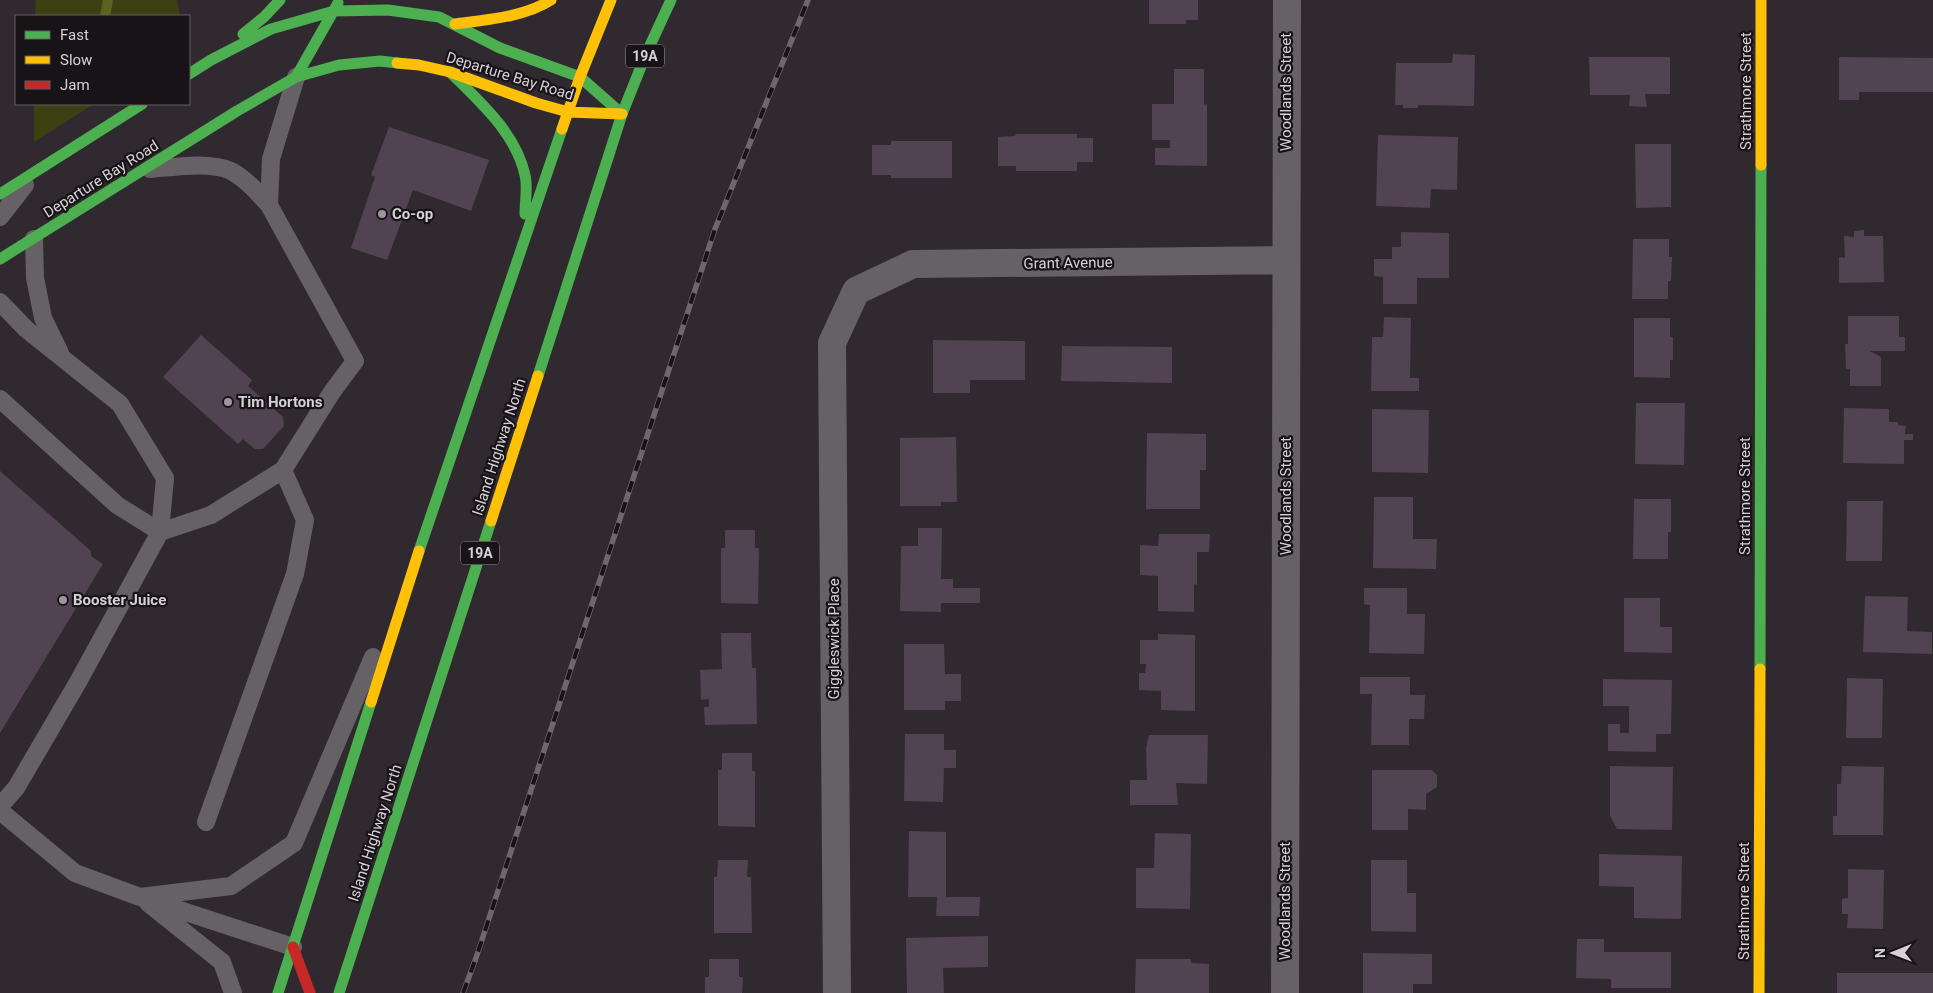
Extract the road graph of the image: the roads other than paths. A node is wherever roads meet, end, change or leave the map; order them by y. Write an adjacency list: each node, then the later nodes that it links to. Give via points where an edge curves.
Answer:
1 (280, 0): 11 (main road)
2 (551, 0): 10 (main road, via 505,17)
3 (611, 0): 14 (main road)
4 (670, 0): 18 (main road, Island Highway North / 19A)
5 (1287, 0): 27 (street, Woodlands Street)
6 (1761, 0): 46 (main road, Strathmore Street)
7 (337, 6): 9 (main road, Departure Bay Road); 11 (main road, Departure Bay Road, via 271,28); 15 (main road)
8 (430, 6): 9 (main road)
9 (439, 17): 10 (main road, Departure Bay Road)
10 (455, 24): 14 (main road, Departure Bay Road, via 500,48)
11 (211, 60): 13 (main road, Departure Bay Road)
12 (450, 72): 15 (main road, Departure Bay Road, via 380,61 339,65); 17 (main road, Departure Bay Road); 24 (main road, via 486,109 514,145 525,175)
13 (190, 73)
14 (580, 77): 17 (main road); 18 (main road, Departure Bay Road)
15 (296, 78): 19 (main road, Departure Bay Road); 22 (lane, via 271,159)
16 (140, 105): 20 (main road)
17 (568, 112): 18 (main road, Departure Bay Road); 24 (main road)
18 (622, 114): 43 (main road, Island Highway North / 19A)
19 (146, 169): 22 (lane, via 202,165 230,171); 25 (main road, Departure Bay Road)
20 (36, 171): 21 (main road); 23 (lane)
21 (0, 194)
22 (269, 204): 32 (lane, via 355,361)
23 (0, 217)
24 (526, 234): 34 (main road)
25 (34, 239): 26 (main road, Departure Bay Road); 30 (lane, via 35,278 44,318)
26 (0, 259)
27 (1286, 260): 28 (street, Grant Avenue, via 913,264); 45 (street, Woodlands Street)
28 (856, 291): 44 (street, Giggleswick Place, via 832,343)
29 (0, 302): 30 (lane, via 26,329)
30 (61, 356): 33 (lane, via 120,404 165,478)
31 (0, 399): 33 (lane, via 117,505)
32 (283, 470): 33 (lane, via 211,515); 37 (lane, via 304,520 295,574)
33 (160, 532): 35 (lane, via 78,682 16,788)
34 (423, 540): 38 (lane, via 294,842 231,886); 39 (main road)
35 (0, 806)
36 (0, 811): 38 (lane, via 75,873)
37 (206, 822)
38 (140, 897): 39 (lane); 40 (lane, via 222,962)
39 (294, 947): 41 (main road); 42 (main road)
40 (233, 993)
41 (278, 993)
42 (310, 993)
43 (339, 993)
44 (837, 993)
45 (1285, 993)
46 (1759, 993)

